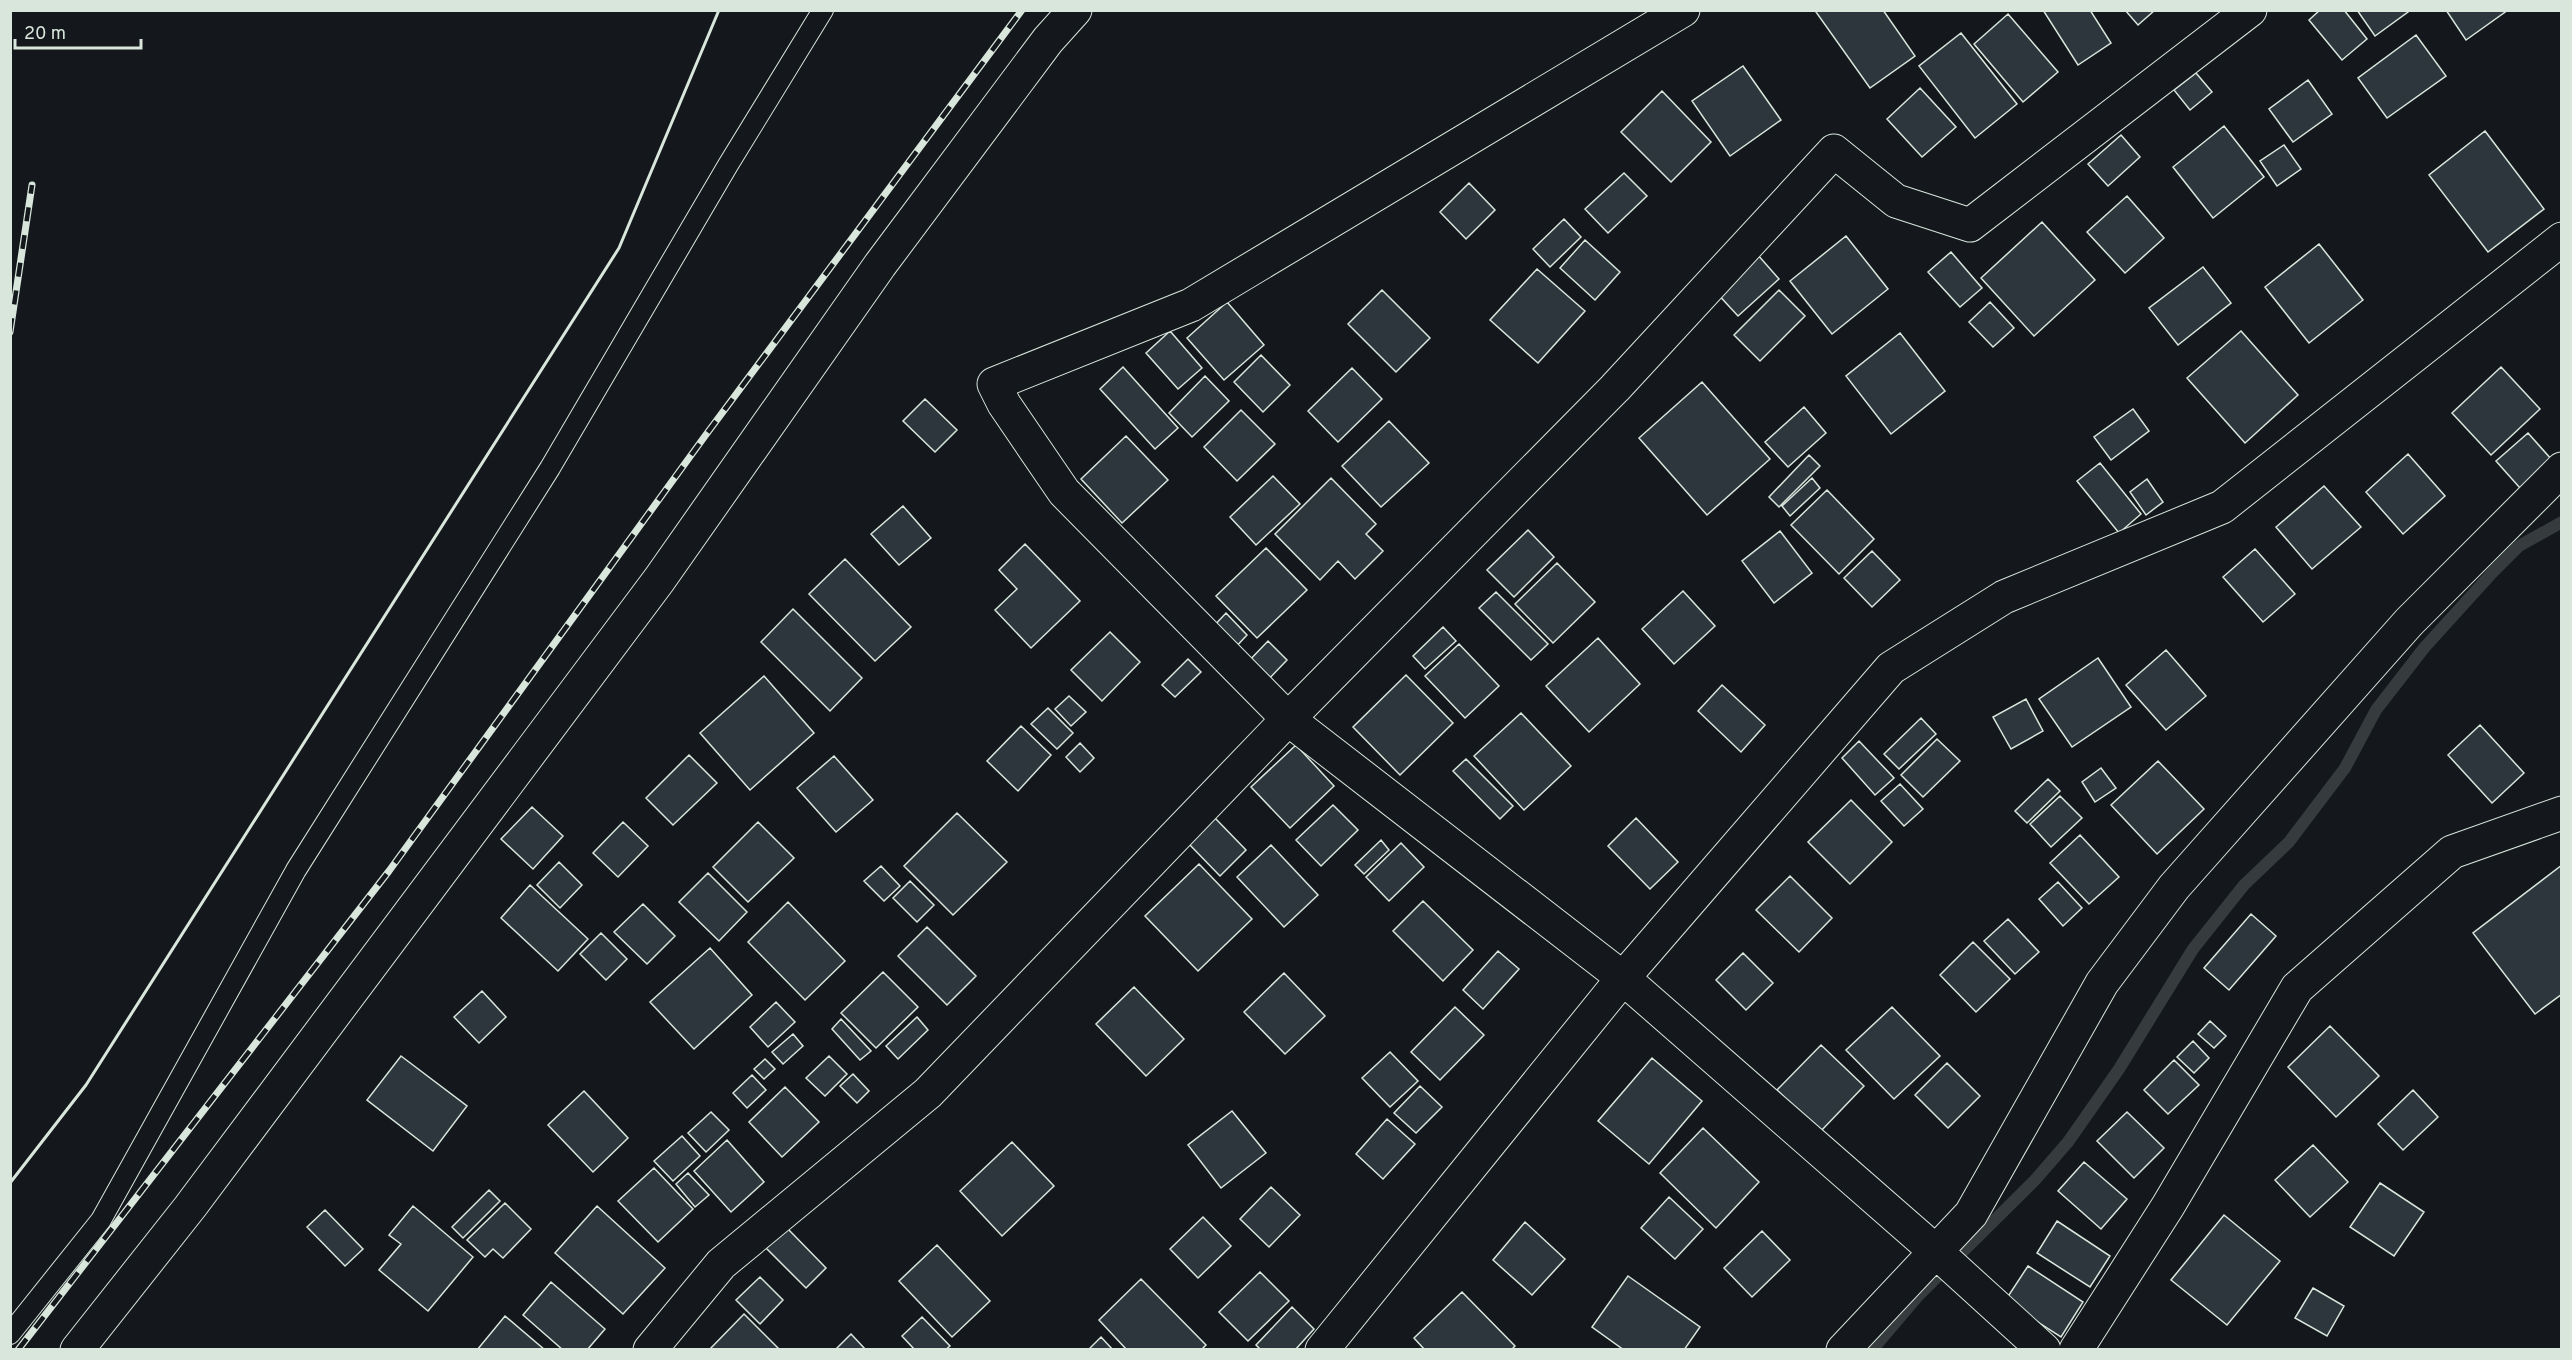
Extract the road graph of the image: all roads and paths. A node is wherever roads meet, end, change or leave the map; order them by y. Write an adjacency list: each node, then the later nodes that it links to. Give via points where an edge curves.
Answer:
1 (823, 10): 12 (lane, via 550,468 296,870 101,1220)
2 (1076, 10): 13 (street, via 1048,40 880,265 659,580 190,1207)
3 (1683, 10): 8 (street, via 1191,305 994,384 1064,492)
4 (2250, 10): 5 (street)
5 (2218, 20): 8 (street, via 1970,225 1896,201 1834,151 1615,388)
6 (2562, 239): 10 (street, via 2222,507 2004,597 1891,668)
7 (2562, 469): 11 (street, via 2409,622 2174,887 2102,983 1971,1214)
8 (1288, 719): 10 (street); 14 (street, via 928,1093 721,1263)
9 (2562, 813): 18 (street, via 2452,852 2297,988 2168,1206)
10 (1623, 978): 11 (street); 15 (street)
11 (1934, 1250): 16 (street); 17 (street)
12 (10, 1334)
13 (77, 1350)
14 (650, 1350)
15 (1322, 1350)
16 (1843, 1350)
17 (2044, 1350)
18 (2076, 1350)

